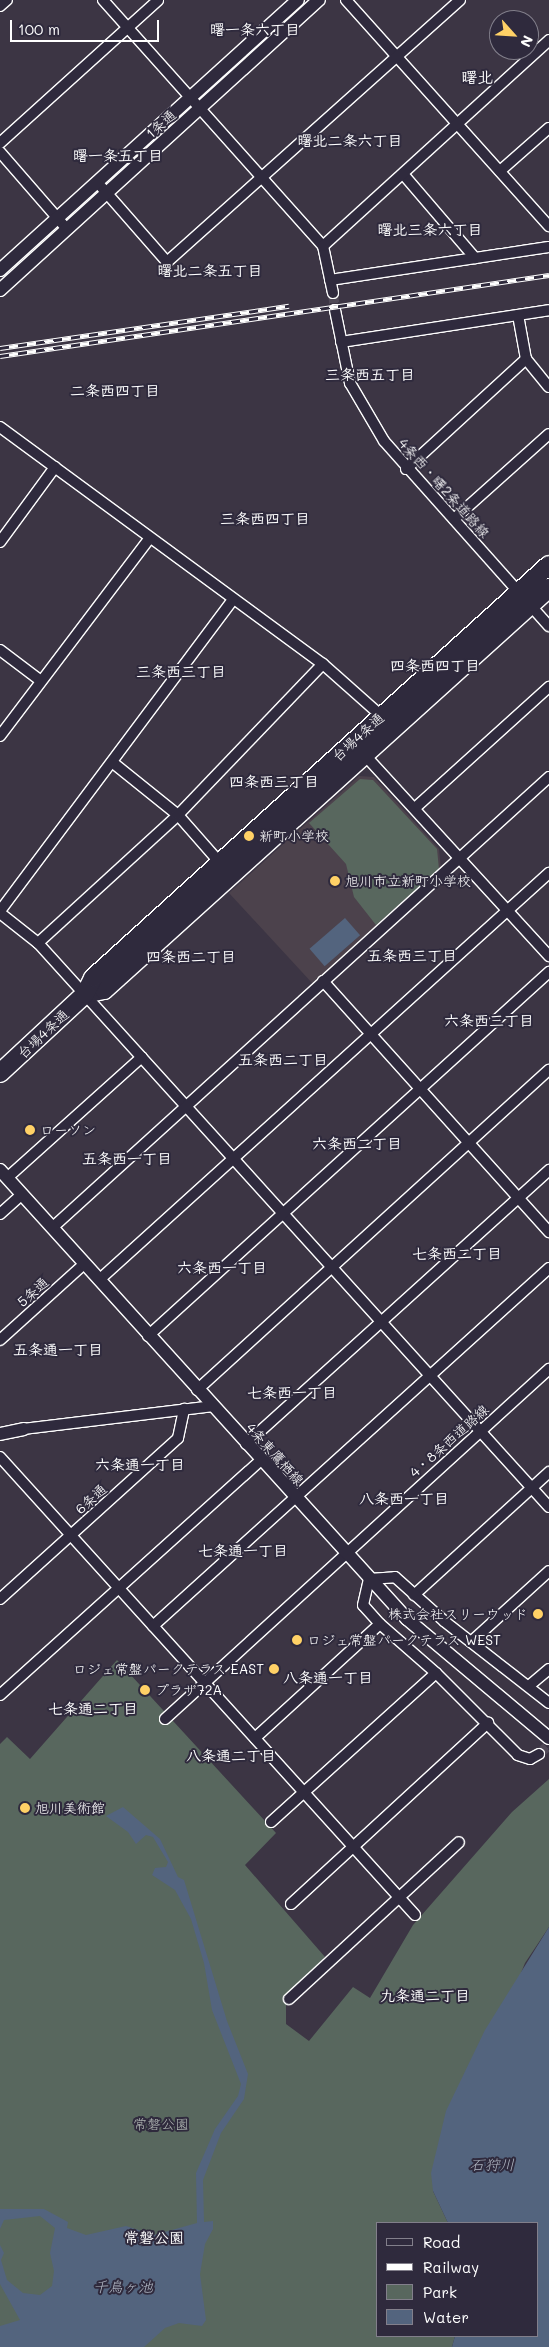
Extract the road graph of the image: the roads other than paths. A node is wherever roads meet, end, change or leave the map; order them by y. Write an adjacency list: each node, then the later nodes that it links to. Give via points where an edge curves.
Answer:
1 (7, 0): 8 (street)
2 (103, 0): 9 (street)
3 (158, 0): 9 (street)
4 (298, 0): 12 (street, 1条通)
5 (319, 0): 13 (street, 1条通)
6 (346, 0): 11 (street)
7 (460, 0): 11 (street)
8 (0, 6)
9 (128, 27): 12 (street); 16 (street)
10 (549, 40): 14 (street)
11 (397, 57): 14 (street); 20 (street)
12 (190, 97): 13 (street); 21 (street, 1条通)
13 (200, 108): 20 (street); 22 (street, 1条通)
14 (457, 123): 18 (street); 19 (street)
15 (549, 128): 18 (street)
16 (0, 143)
17 (0, 152): 23 (street)
18 (500, 171): 24 (street)
19 (403, 174): 26 (street); 28 (street)
20 (265, 177): 22 (street, via 167,262); 26 (street)
21 (96, 182): 22 (street); 23 (street, 1条通)
22 (106, 193): 25 (street, 1条通)
23 (57, 218): 25 (street); 29 (street, 1条通)
24 (547, 220)
25 (68, 229): 31 (street, 1条通)
26 (323, 246): 30 (street)
27 (549, 246): 28 (street)
28 (475, 258): 30 (street)
29 (0, 270)
30 (330, 280): 32 (street)
31 (0, 290)
32 (333, 293)
33 (336, 310): 36 (street, 4条西・曙2条道路線)
34 (549, 310): 35 (street)
35 (518, 315): 36 (street); 37 (street)
36 (341, 342): 42 (street, 4条西・曙2条道路線, via 350,383 384,441)
37 (526, 359): 38 (street); 42 (street)
38 (549, 387)
39 (0, 427): 41 (street)
40 (549, 434): 43 (street)
41 (55, 467): 44 (street); 45 (street)
42 (406, 469): 43 (street, 4条西・曙2条道路線)
43 (454, 519): 49 (street, 4条西・曙2条道路線)
44 (150, 538): 48 (street); 53 (street)
45 (0, 542)
46 (549, 565): 49 (highway, 台場4条通)
47 (549, 588): 49 (highway, 台場4条通)
48 (233, 598): 52 (street); 58 (street)
49 (525, 598): 50 (street); 55 (highway, 台場4条通)
50 (549, 626)
51 (0, 650): 53 (street)
52 (324, 664): 55 (street); 61 (street)
53 (41, 681): 56 (street)
54 (549, 687): 60 (street)
55 (388, 722): 57 (highway, 台場4条通)
56 (0, 736)
57 (359, 748): 60 (street); 63 (highway, 台場4条通)
58 (112, 762): 61 (street); 66 (street)
59 (549, 777): 62 (street)
60 (415, 808): 62 (street)
61 (178, 815): 63 (street); 67 (street)
62 (460, 857): 65 (street); 70 (street)
63 (226, 868): 71 (highway, 台場4条通, via 93,978)
64 (549, 873): 65 (street)
65 (508, 910): 68 (street); 72 (street)
66 (0, 912): 67 (street)
67 (38, 943): 71 (street)
68 (549, 956)
69 (549, 972): 76 (street)
70 (323, 981): 72 (street); 77 (street)
71 (86, 994): 73 (street); 75 (highway, 台場4条通)
72 (370, 1034): 76 (street); 79 (street)
73 (142, 1057): 77 (street); 81 (street)
74 (549, 1070): 78 (street)
75 (0, 1073)
76 (420, 1088): 78 (street); 84 (street)
77 (186, 1105): 79 (street); 86 (street)
78 (469, 1143): 83 (street); 89 (street)
79 (233, 1158): 84 (street); 91 (street)
80 (549, 1170): 83 (street)
81 (4, 1174): 82 (street, 4条東鷹栖線)
82 (22, 1194): 85 (street); 86 (street, 4条東鷹栖線)
83 (518, 1198): 87 (street); 92 (street)
84 (283, 1213): 89 (street); 93 (street)
85 (0, 1214)
86 (52, 1228): 88 (street, 4条東鷹栖線)
87 (549, 1232)
88 (84, 1264): 91 (street, 4条東鷹栖線); 94 (street, 5条通)
89 (332, 1267): 92 (street); 97 (street)
90 (549, 1268): 96 (street)
91 (99, 1280): 93 (street, 4条東鷹栖線)
92 (382, 1322): 96 (street); 104 (street)
93 (148, 1336): 97 (street, 4条東鷹栖線)
94 (0, 1340)
95 (549, 1369): 102 (street, 4・8条西道路線)
96 (430, 1375): 102 (street); 109 (street)
97 (197, 1390): 98 (street, 4条東鷹栖線)
98 (212, 1406): 99 (street); 104 (street, 4条東鷹栖線)
99 (184, 1409): 101 (street); 111 (street, 6条通, via 178,1438)
100 (0, 1426): 101 (street)
101 (23, 1429): 103 (street)
102 (481, 1431): 108 (street); 112 (street, 4・8条西道路線)
103 (0, 1434)
104 (246, 1444): 106 (street, 4条東鷹栖線)
105 (0, 1457): 111 (street)
106 (260, 1460): 109 (street, 4条東鷹栖線); 115 (street)
107 (549, 1472): 108 (street)
108 (532, 1488): 110 (street); 116 (street)
109 (295, 1498): 112 (street, 4条東鷹栖線); 119 (street)
110 (549, 1507)
111 (71, 1535): 115 (street); 117 (street, 6条通)
112 (346, 1554): 114 (street, 4条東鷹栖線); 123 (street, 4・8条西道路線)
113 (549, 1571): 120 (street)
114 (368, 1579): 116 (street, via 395,1577); 118 (street, via 363,1605); 130 (street, 4条東鷹栖線, via 407,1619)
115 (118, 1588): 119 (street); 125 (street)
116 (414, 1595): 120 (street)
117 (0, 1599)
118 (380, 1624): 122 (street); 129 (street)
119 (153, 1626): 123 (street)
120 (471, 1642): 124 (street)
121 (549, 1668): 124 (street)
122 (436, 1672): 128 (street); 132 (street)
123 (205, 1683): 127 (street, 4・8条西道路線); 129 (street)
124 (530, 1685): 126 (street)
125 (0, 1695)
126 (549, 1703)
127 (165, 1719)
128 (488, 1723): 131 (street, via 518,1755); 135 (street)
129 (255, 1738): 132 (street)
130 (549, 1738)
131 (535, 1757)
132 (303, 1792): 133 (street); 135 (street)
133 (271, 1822)
134 (459, 1842): 136 (street)
135 (352, 1847): 136 (street); 137 (street)
136 (400, 1900): 138 (street); 139 (street)
137 (291, 1904)
138 (415, 1915)
139 (289, 1999)

